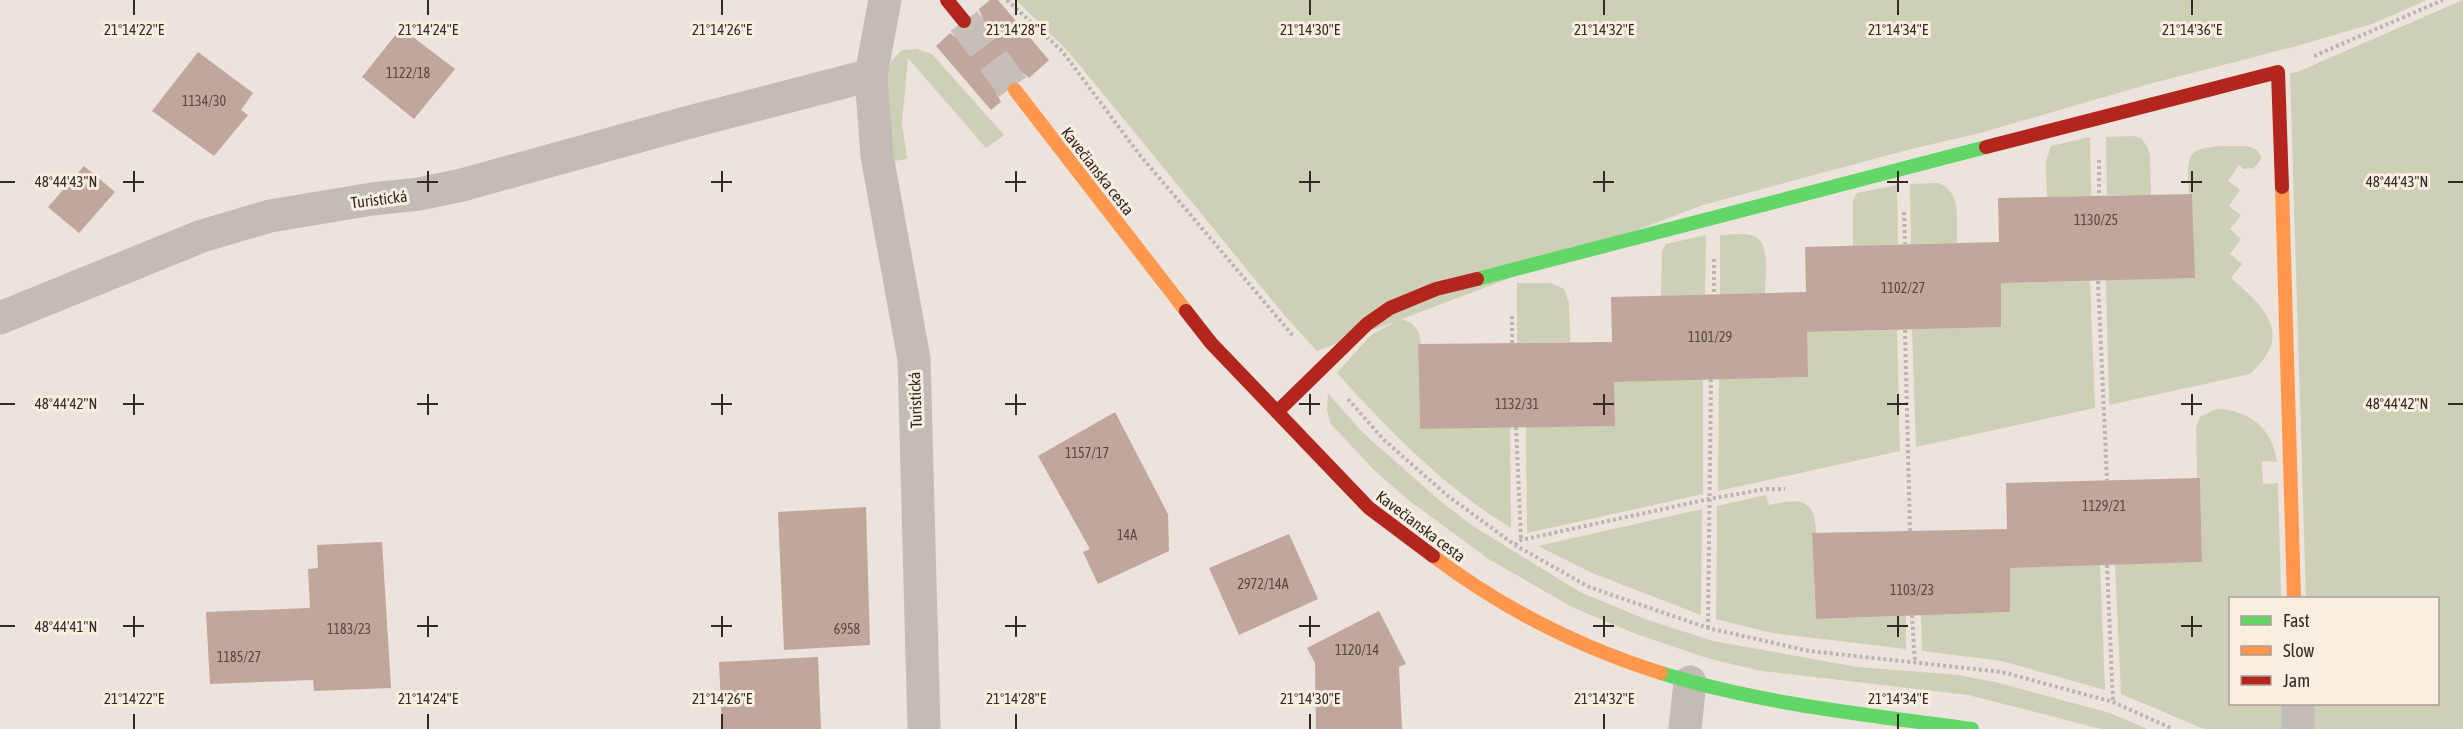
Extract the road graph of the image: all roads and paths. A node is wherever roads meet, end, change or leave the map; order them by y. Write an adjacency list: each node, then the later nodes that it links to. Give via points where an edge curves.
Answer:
1 (885, 0): 7 (street, Turistická)
2 (947, 0): 5 (street)
3 (1007, 0): 12 (path, via 1062,51 1139,154)
4 (2443, 0): 6 (path)
5 (964, 21)
6 (2278, 72): 12 (street, via 1441,287 1390,308 1367,324); 23 (street)
7 (871, 75): 10 (street, Turistická, via 462,185 270,216 202,236); 30 (street, Turistická, via 877,156 914,359)
8 (1015, 90): 14 (street, Kavečianska cesta, via 1211,343)
9 (2098, 281): 16 (path)
10 (0, 318)
11 (1905, 330): 19 (path)
12 (1321, 368): 14 (street); 21 (path, via 1384,440 1448,496)
13 (1711, 379): 18 (path)
14 (1277, 412): 27 (street, Kavečianska cesta, via 1368,508 1464,579 1546,628 1620,660)
15 (1516, 427): 20 (path)
16 (2107, 480)
17 (1785, 489): 18 (path)
18 (1709, 499): 20 (path); 25 (path)
19 (1910, 531)
20 (1521, 540): 21 (path)
21 (1515, 545): 25 (path, via 1589,587)
22 (2107, 565): 28 (path)
23 (2294, 597)
24 (1912, 615): 26 (path)
25 (1708, 628): 26 (path, via 1809,651)
26 (1915, 663): 28 (path, via 2002,672)
27 (1690, 682): 31 (street); 32 (street, Kavečianska cesta, via 1824,709)
28 (2112, 702): 33 (path)
29 (2298, 705): 34 (street)
30 (924, 729)
31 (1685, 729)
32 (1972, 729)
33 (2173, 729)
34 (2298, 729)

